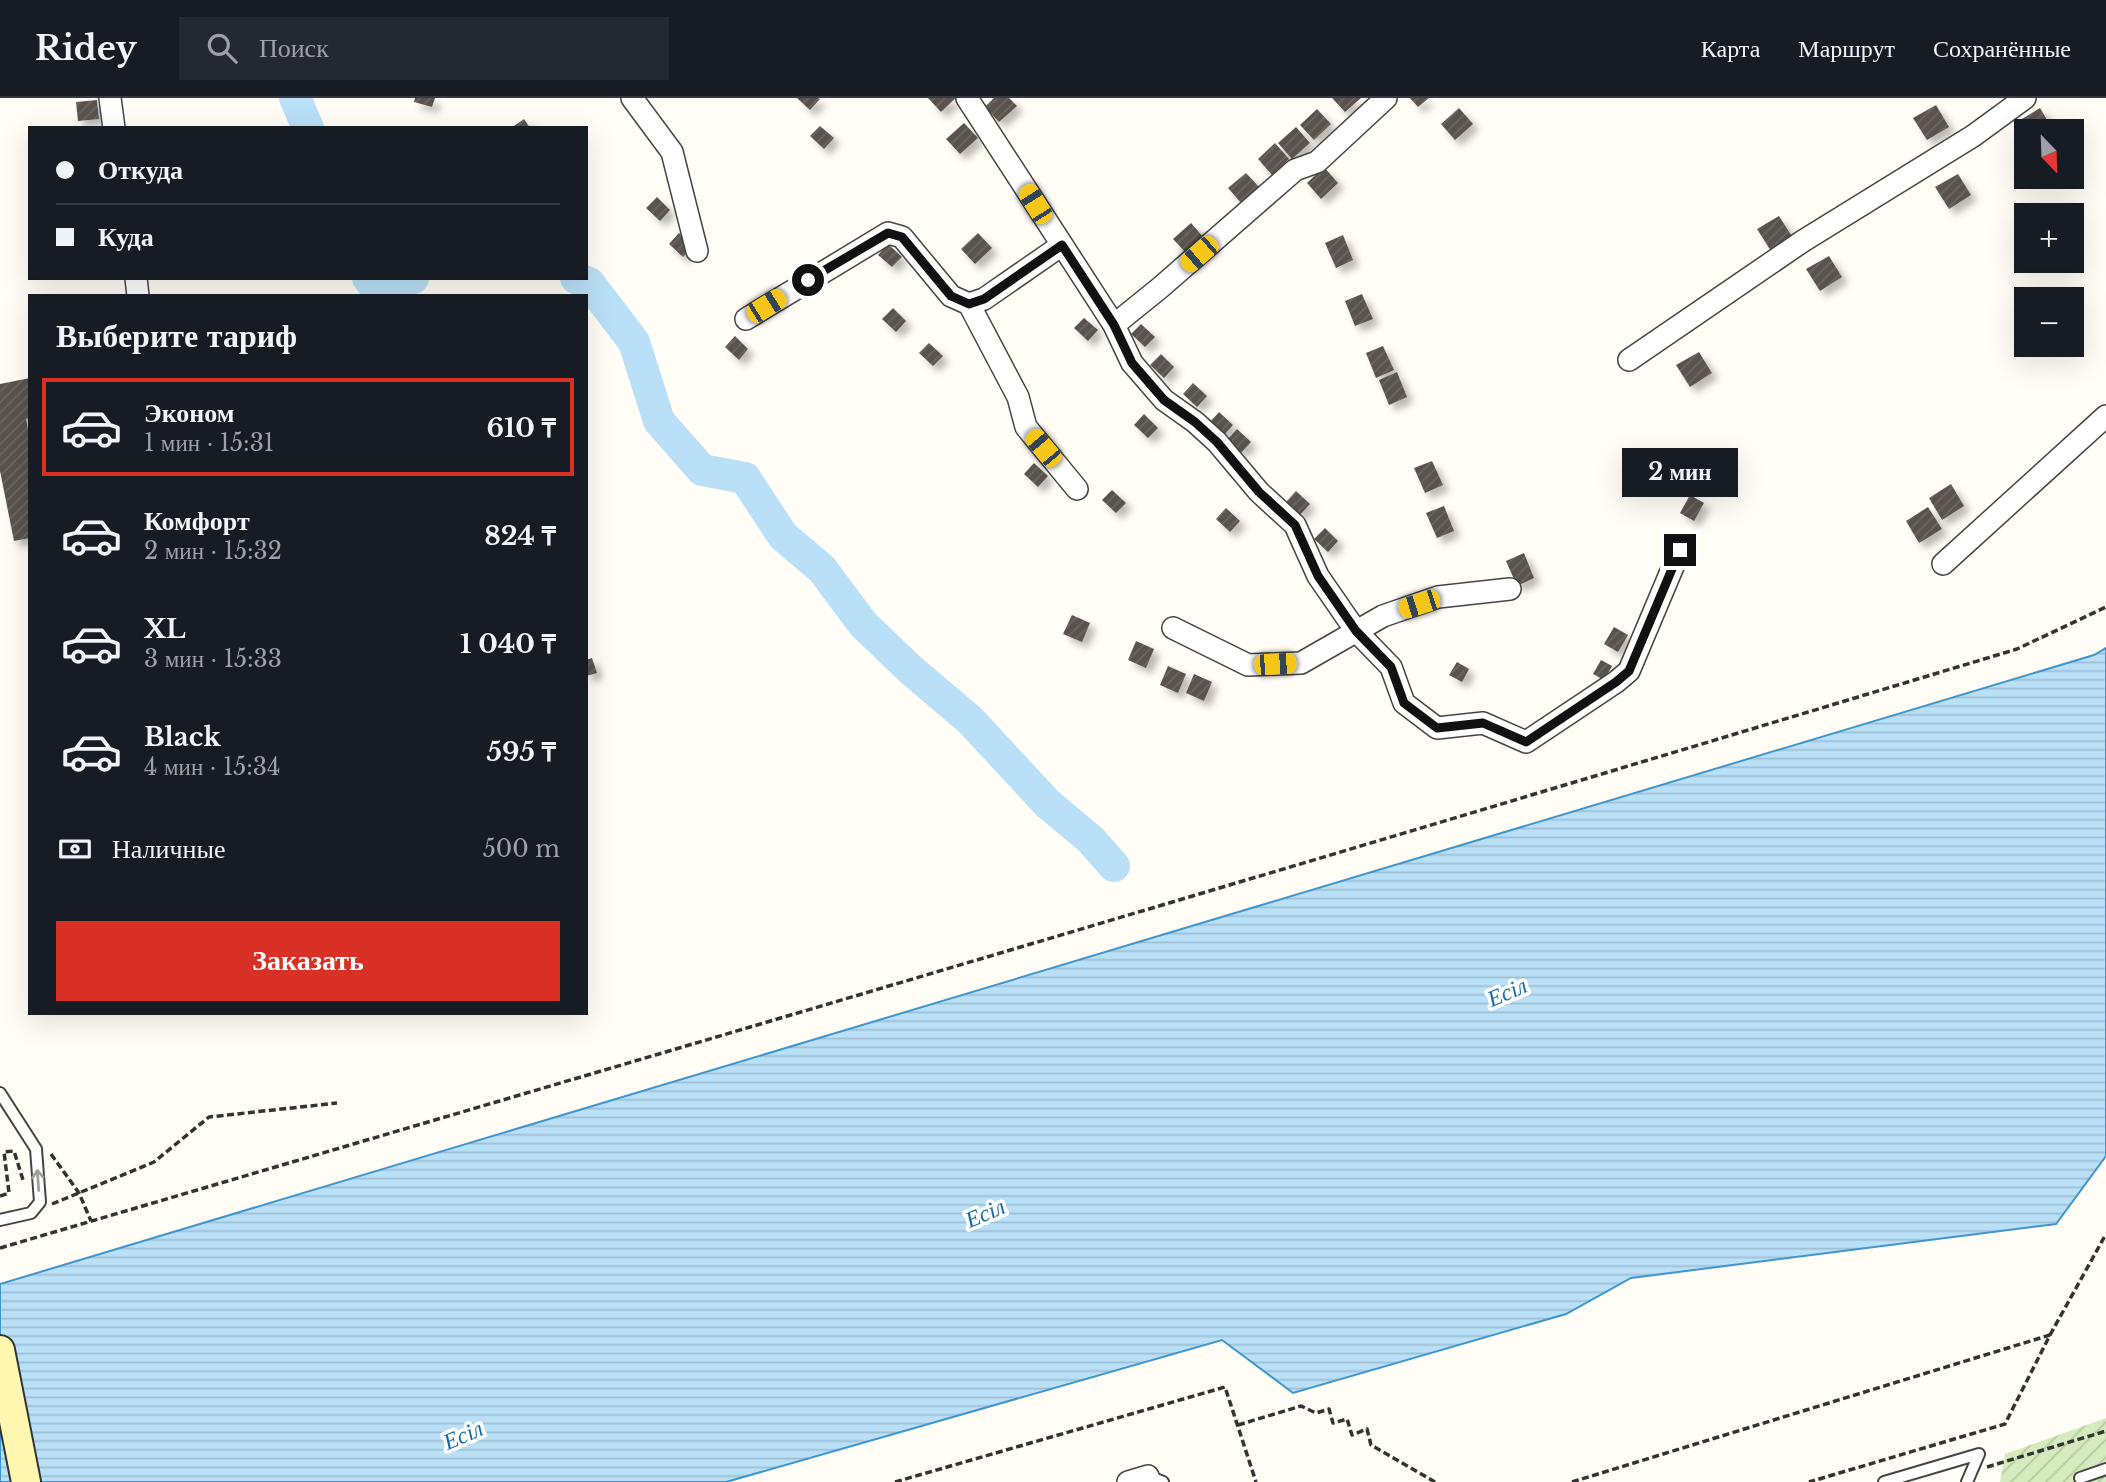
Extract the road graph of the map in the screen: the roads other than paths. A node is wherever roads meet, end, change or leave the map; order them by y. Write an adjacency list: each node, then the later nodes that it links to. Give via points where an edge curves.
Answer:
1 (110, 98): 6 (street)
2 (632, 98): 8 (street, via 672,152)
3 (1386, 98): 11 (street, via 1317,162 1295,170)
4 (2025, 98): 12 (street)
5 (968, 99): 7 (street)
6 (114, 126)
7 (1062, 245): 9 (street, via 984,299); 11 (street)
8 (697, 251)
9 (969, 304): 10 (street, via 951,296 902,237 888,233); 14 (street, via 1018,397 1026,427)
10 (746, 319)
11 (1114, 325): 19 (street, via 1132,363 1164,400 1217,442 1259,492 1295,525 1318,576)
12 (1629, 360)
13 (2106, 416): 16 (street)
14 (1077, 489)
15 (1680, 550): 19 (street, via 1629,671 1526,742 1483,723 1437,728 1404,703 1391,667)
16 (1943, 564)
17 (1510, 589): 19 (street, via 1438,597 1383,616)
18 (1173, 628): 19 (street, via 1248,665 1301,663)
19 (1356, 631)
20 (0, 1093): 21 (lane, one-way to 20, via 31,1213 40,1202 36,1149)
21 (0, 1220)
22 (0, 1350): 26 (main road)
23 (2106, 1469): 25 (lane)
24 (1969, 1477): 27 (lane, via 1979,1454)
25 (2080, 1478)
26 (26, 1482)
27 (1884, 1482)

